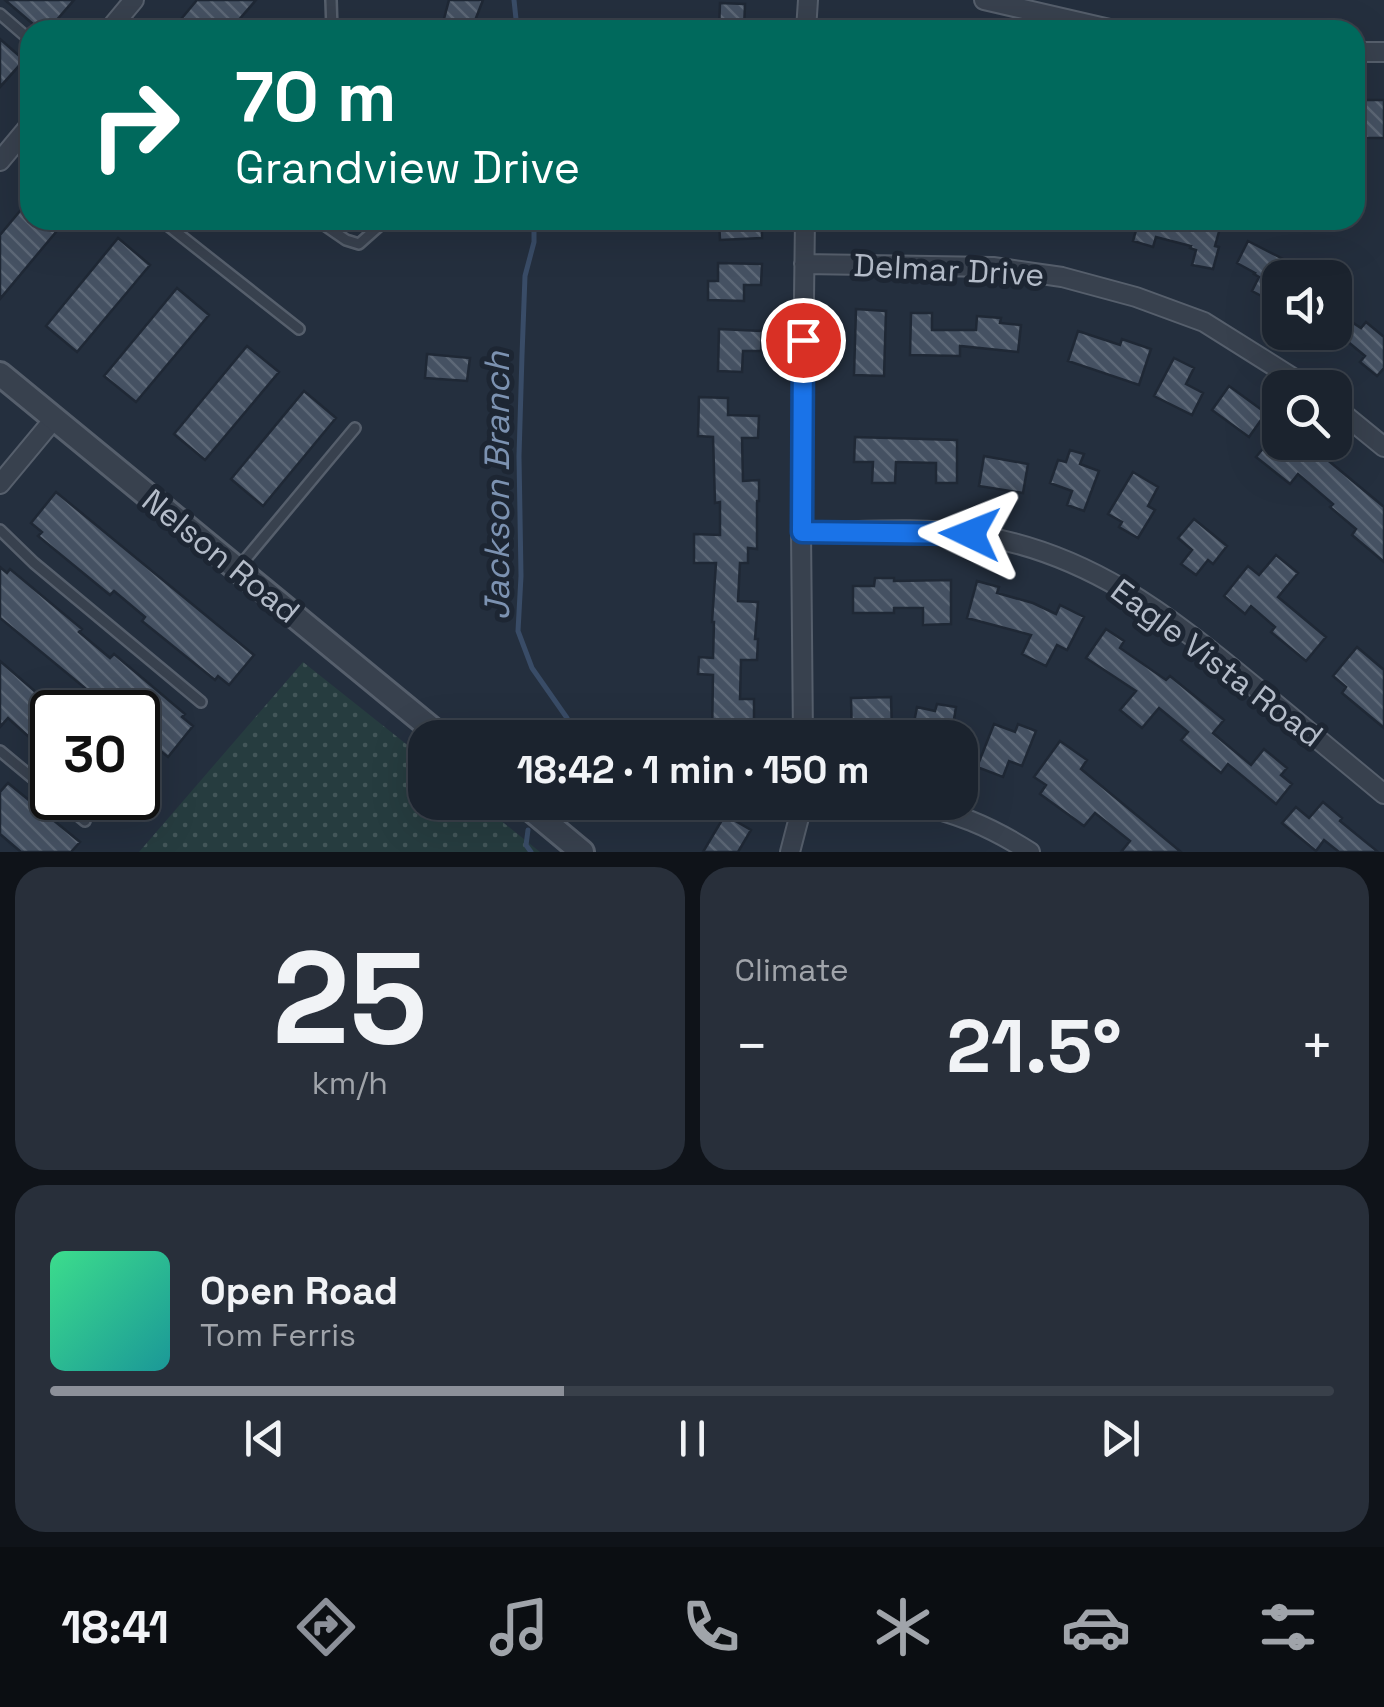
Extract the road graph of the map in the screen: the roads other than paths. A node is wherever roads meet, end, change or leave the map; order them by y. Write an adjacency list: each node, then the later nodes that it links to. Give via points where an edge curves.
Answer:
1 (134, 0): 4 (street)
2 (984, 0): 5 (street)
3 (0, 14): 6 (lane)
4 (117, 20)
5 (1071, 20)
6 (20, 31)
7 (20, 138): 8 (street)
8 (0, 161)
9 (174, 230): 14 (lane)
10 (332, 230): 11 (lane, via 359,244)
11 (375, 230)
12 (804, 230): 13 (street)
13 (804, 264): 15 (street, Delmar Drive, via 993,267 1062,277 1204,322); 23 (street)
14 (299, 329)
15 (1280, 370)
16 (0, 374): 17 (street, Nelson Road)
17 (54, 420): 21 (street); 24 (street, Nelson Road)
18 (1352, 421): 20 (street)
19 (355, 428): 24 (lane)
20 (1384, 447)
21 (0, 484)
22 (0, 530): 25 (lane)
23 (802, 532): 27 (street); 30 (street, Eagle Vista Road, via 970,534 1038,550 1102,576 1207,647)
24 (237, 569): 26 (street, Nelson Road)
25 (201, 702)
26 (421, 720)
27 (803, 720)
28 (0, 751): 29 (lane)
29 (30, 776)
30 (1384, 794)
31 (544, 820): 34 (street)
32 (798, 820): 35 (street)
33 (970, 820): 36 (street)
34 (582, 852)
35 (790, 852)
36 (1030, 852)

